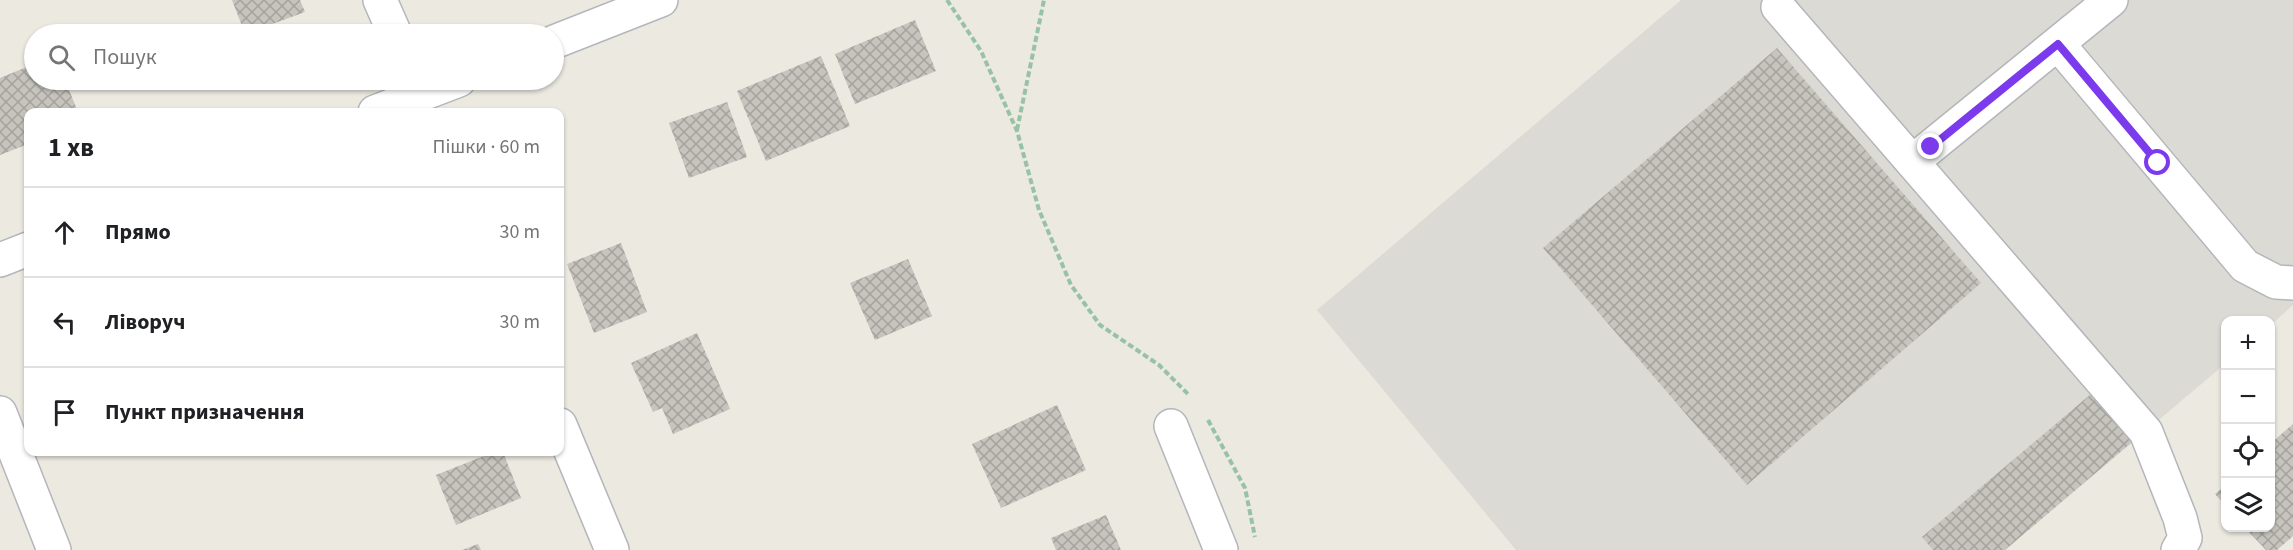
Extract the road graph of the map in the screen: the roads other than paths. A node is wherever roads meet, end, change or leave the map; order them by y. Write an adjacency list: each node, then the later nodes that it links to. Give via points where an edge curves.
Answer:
1 (380, 0): 5 (street)
2 (662, 0): 6 (street)
3 (2111, 0): 7 (street)
4 (1778, 7): 10 (street)
5 (391, 24)
6 (564, 38)
7 (2058, 44): 10 (street); 13 (street, via 2245,266 2276,282)
8 (422, 95): 9 (street)
9 (386, 108)
10 (1912, 162): 20 (street, via 2146,432 2180,518 2185,538)
11 (24, 251): 12 (street)
12 (0, 260)
13 (2293, 283)
14 (0, 413): 17 (street)
15 (1171, 426): 19 (street)
16 (564, 434): 18 (street)
17 (54, 550)
18 (612, 550)
19 (1221, 550)
20 (2178, 550)

